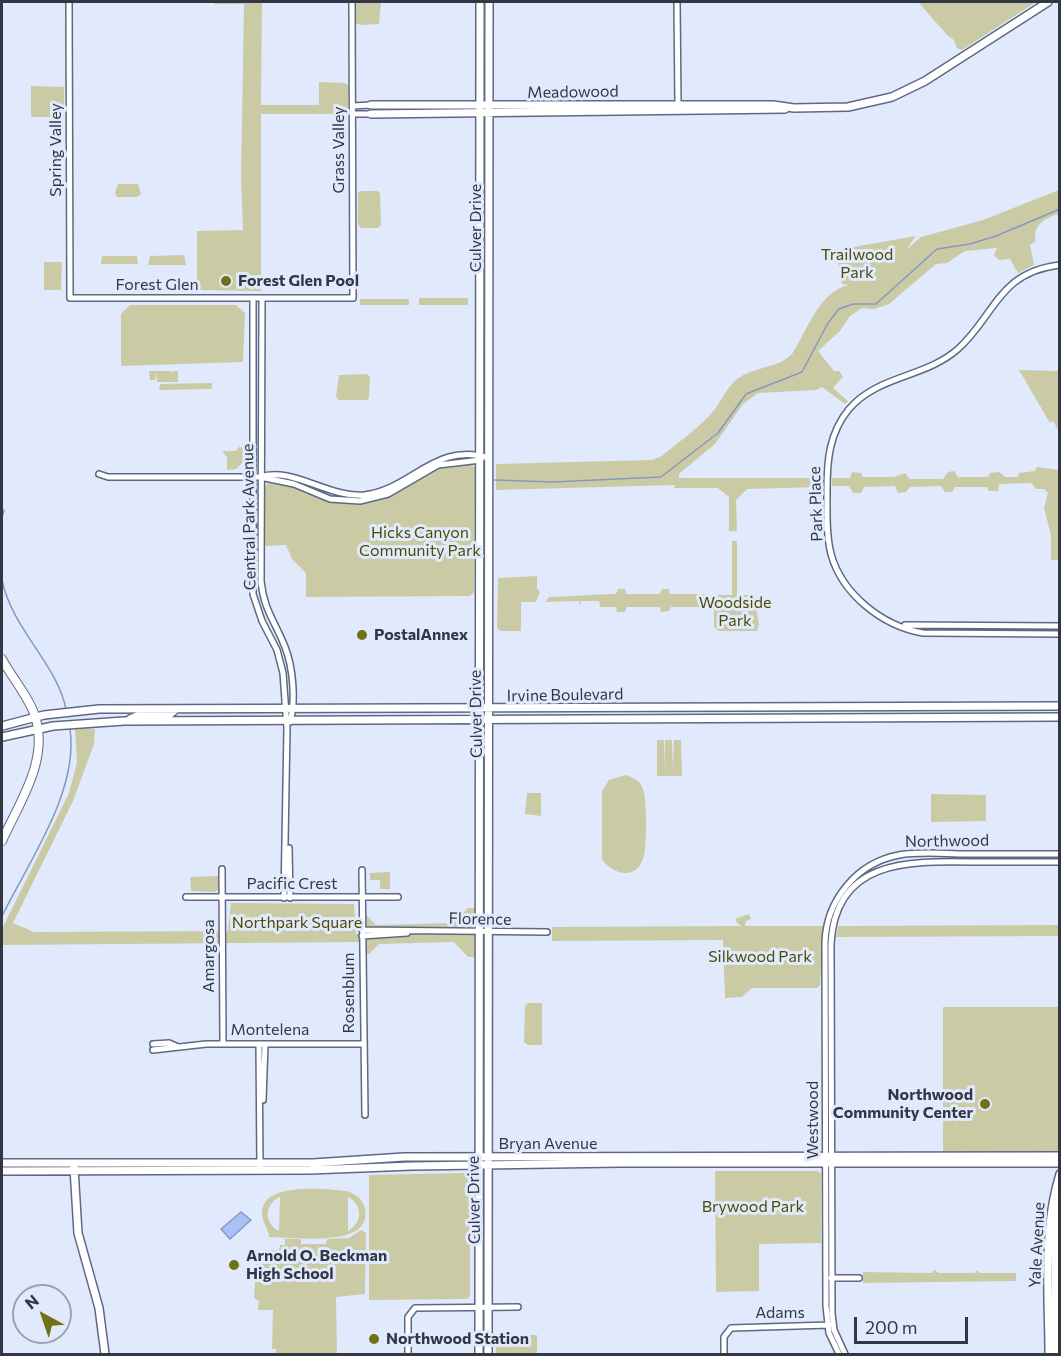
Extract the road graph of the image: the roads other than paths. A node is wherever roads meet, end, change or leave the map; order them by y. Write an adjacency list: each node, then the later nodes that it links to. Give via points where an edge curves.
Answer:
1 (69, 2): 15 (street, Spring Valley)
2 (352, 2): 9 (street, Grass Valley)
3 (480, 2): 11 (main road, Culver Drive)
4 (489, 2): 11 (main road, Culver Drive)
5 (677, 2): 8 (street)
6 (1048, 2): 10 (main road, Meadowood, via 910,89 863,105)
7 (373, 105): 9 (street, Meadowood); 11 (main road, Meadowood); 13 (street)
8 (678, 105): 10 (main road, Meadowood); 11 (main road, Meadowood)
9 (352, 106): 12 (street, Grass Valley)
10 (794, 108): 11 (main road, Meadowood)
11 (485, 110): 13 (main road, Meadowood); 21 (main road, Culver Drive); 22 (main road, Culver Drive)
12 (353, 114): 13 (street, Meadowood); 18 (street, Grass Valley)
13 (373, 114)
14 (1059, 265): 26 (street, Park Place, via 1018,280 995,300 973,333 951,355 926,370 870,390 849,409 837,427 827,463 826,511 831,553 840,576 854,594 875,613)
15 (69, 298): 16 (street, Forest Glen)
16 (253, 298): 17 (street, Forest Glen); 19 (street, Central Park Avenue)
17 (262, 298): 18 (street, Forest Glen); 20 (street, Central Park Avenue)
18 (353, 298)
19 (253, 320): 20 (street); 24 (street, Central Park Avenue)
20 (262, 320): 25 (street, Central Park Avenue)
21 (478, 458): 22 (street); 25 (street, via 441,459 391,488 363,495 333,493 293,477); 31 (main road, Culver Drive)
22 (489, 458): 32 (main road, Culver Drive)
23 (99, 474): 24 (street)
24 (252, 477): 25 (street); 34 (street, Central Park Avenue, via 253,594 280,661)
25 (260, 477): 34 (street, Central Park Avenue, via 262,590 268,616 286,647)
26 (897, 624): 27 (street, Park Place); 28 (street, Park Place, via 923,633)
27 (1059, 626)
28 (1059, 634)
29 (2, 659): 37 (highway)
30 (1059, 706): 32 (main road, Irvine Boulevard)
31 (481, 709): 32 (main road, Irvine Boulevard); 34 (main road, Irvine Boulevard); 35 (main road, Culver Drive)
32 (489, 709): 38 (main road, Culver Drive)
33 (175, 710): 34 (main road, Irvine Boulevard); 37 (main road, Irvine Boulevard, via 81,711); 40 (main road, via 170,715 137,716)
34 (288, 710): 39 (street, Central Park Avenue)
35 (481, 717): 38 (main road, Irvine Boulevard); 39 (main road, Irvine Boulevard); 55 (main road, Culver Drive)
36 (1059, 717): 38 (main road, Irvine Boulevard)
37 (36, 718): 41 (main road, Irvine Boulevard); 42 (highway)
38 (489, 718): 55 (main road, Culver Drive)
39 (287, 719): 40 (main road, Irvine Boulevard); 54 (street, Central Park Avenue)
40 (128, 721): 42 (main road, Irvine Boulevard)
41 (2, 726)
42 (38, 728): 43 (main road, Irvine Boulevard); 44 (highway, via 37,758 31,778)
43 (2, 737)
44 (2, 841)
45 (1059, 854): 49 (street, Northwood, via 900,855 869,867)
46 (1059, 862): 49 (street, Northwood, via 908,862 875,872)
47 (222, 868): 51 (street, Amargosa)
48 (362, 870): 52 (street, Rosenblum)
49 (848, 889): 66 (street, Westwood, via 832,938)
50 (186, 897): 51 (street, Pacific Crest)
51 (222, 897): 54 (street, Pacific Crest); 58 (street, Amargosa)
52 (362, 897): 53 (street, Pacific Crest); 54 (street, Pacific Crest); 57 (street, Rosenblum)
53 (398, 897)
54 (287, 898)
55 (484, 932): 56 (street, Florence); 57 (street, Florence); 64 (main road, Culver Drive); 65 (main road, Culver Drive)
56 (547, 932)
57 (362, 933): 60 (street, Rosenblum)
58 (223, 1044): 59 (street, Montelena); 61 (street, Montelena)
59 (262, 1044): 60 (street, Montelena); 72 (street)
60 (363, 1044): 62 (street, Rosenblum)
61 (156, 1047)
62 (365, 1115)
63 (1059, 1156): 66 (main road, Bryan Avenue)
64 (478, 1157): 65 (main road, Bryan Avenue); 70 (main road, Culver Drive); 72 (main road, Bryan Avenue)
65 (487, 1157): 66 (main road, Bryan Avenue); 71 (main road, Culver Drive)
66 (829, 1160): 67 (main road, Bryan Avenue); 71 (main road, Bryan Avenue); 76 (street, Westwood)
67 (1059, 1162)
68 (4, 1164): 69 (main road, Bryan Avenue)
69 (74, 1166): 72 (main road, Bryan Avenue); 73 (main road, Bryan Avenue); 82 (main road, via 78,1233 99,1308)
70 (478, 1166): 71 (main road, Bryan Avenue); 72 (main road, Bryan Avenue); 78 (main road, Culver Drive)
71 (487, 1166): 79 (main road, Culver Drive)
72 (260, 1167)
73 (2, 1171)
74 (1059, 1174): 89 (main road, Yale Avenue, via 1048,1236)
75 (1059, 1200): 90 (main road, Yale Avenue, via 1055,1237)
76 (830, 1278): 77 (street); 81 (street, Westwood)
77 (859, 1278)
78 (478, 1307): 79 (street); 83 (street, via 422,1307 410,1312); 84 (main road, Culver Drive)
79 (489, 1307): 80 (street); 85 (main road, Culver Drive)
80 (518, 1307)
81 (830, 1324): 86 (street, Adams, via 735,1327 727,1330); 87 (street, Westwood); 88 (street, Westwood)
82 (105, 1354)
83 (408, 1354)
84 (478, 1354)
85 (488, 1354)
86 (724, 1354)
87 (839, 1354)
88 (845, 1354)
89 (1049, 1354)
90 (1055, 1354)

